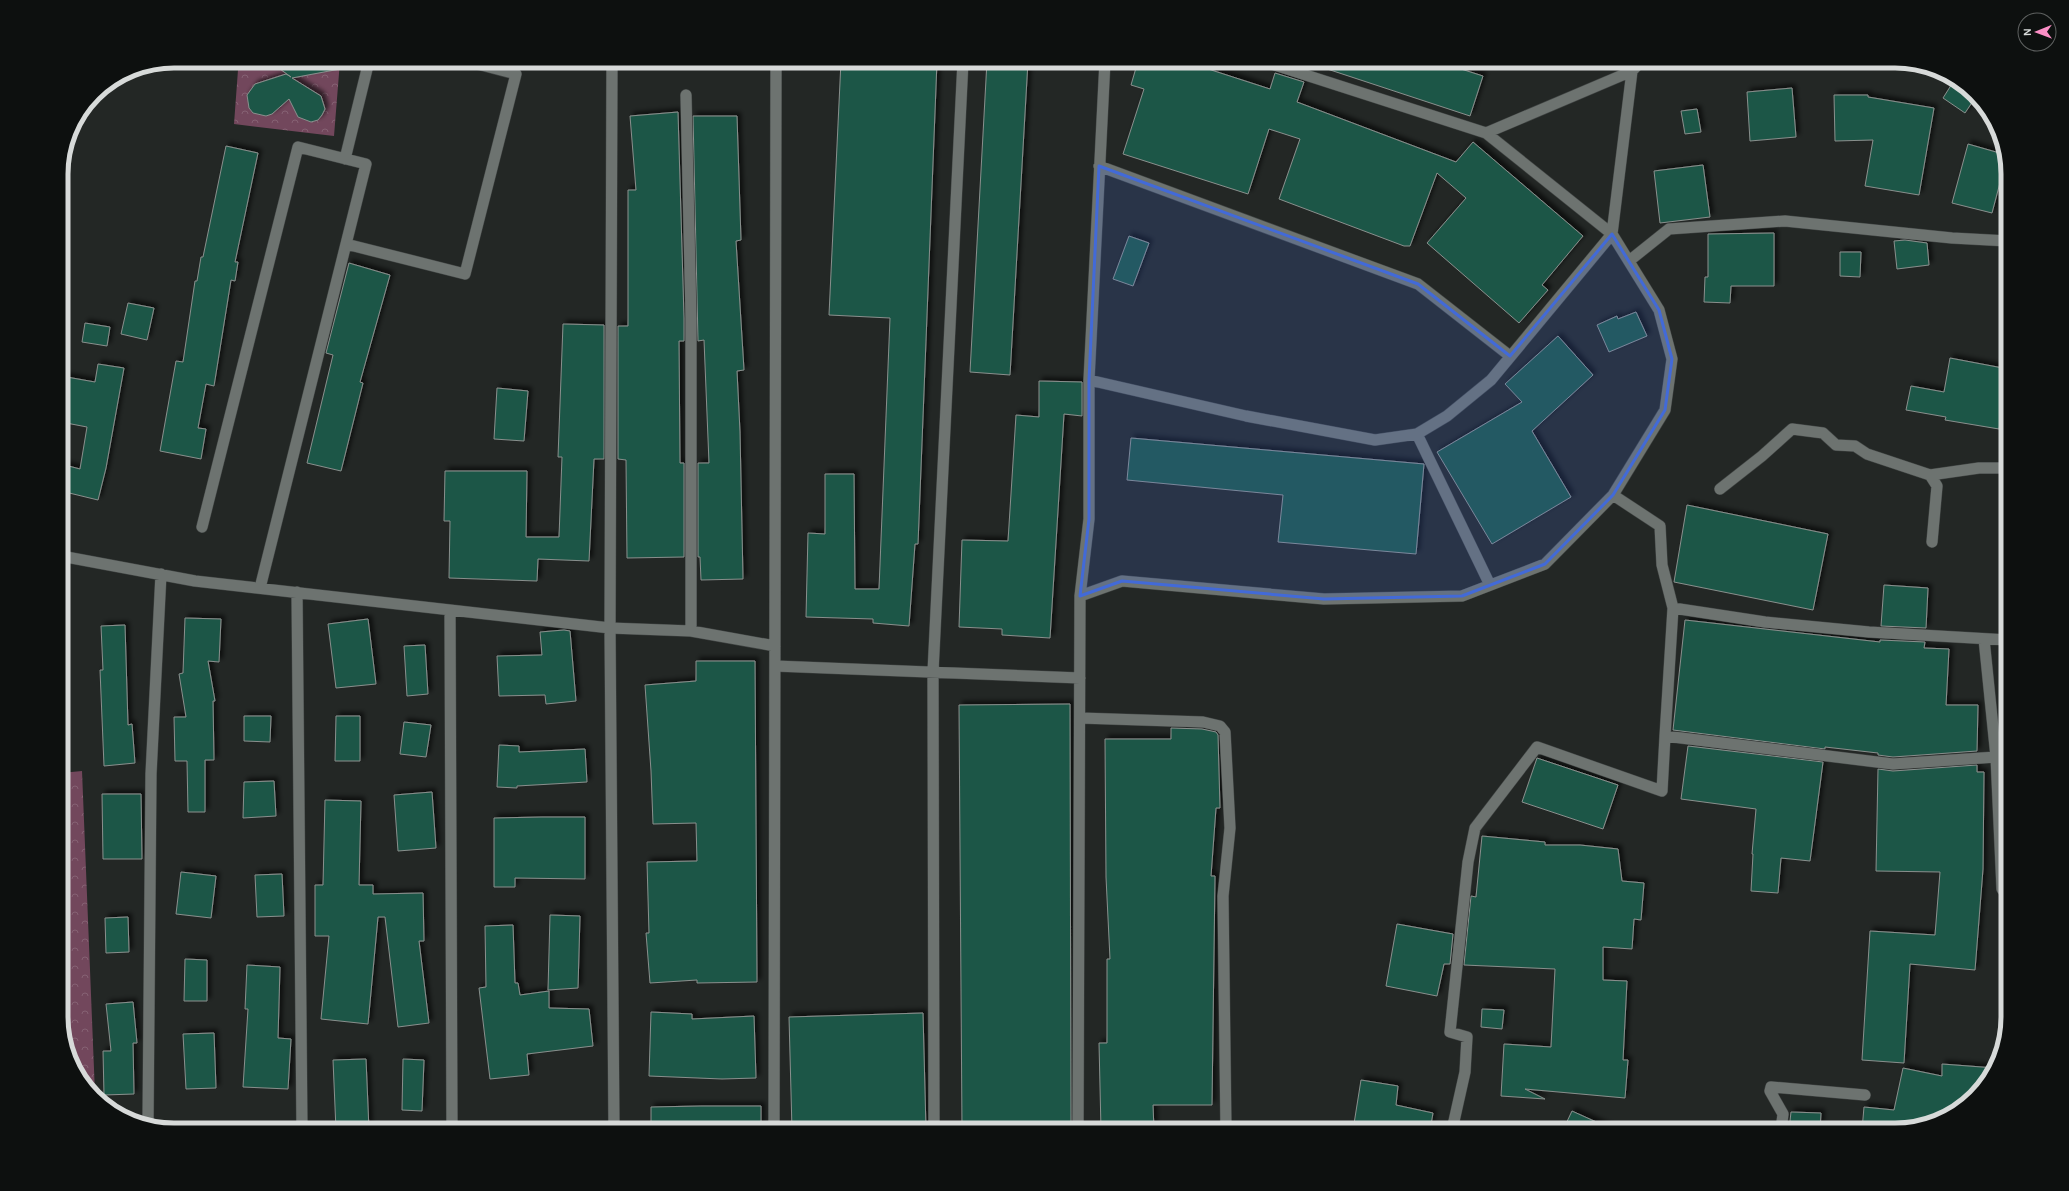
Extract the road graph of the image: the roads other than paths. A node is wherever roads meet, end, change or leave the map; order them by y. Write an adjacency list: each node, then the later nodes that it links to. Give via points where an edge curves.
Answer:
1 (367, 68): 12 (street)
2 (500, 68): 16 (street, via 516,74 466,274)
3 (612, 68): 35 (street)
4 (776, 68): 39 (street)
5 (963, 68): 41 (street)
6 (1105, 68): 13 (street)
7 (1284, 68): 11 (street)
8 (1635, 68): 9 (street)
9 (1632, 71): 11 (street); 14 (street)
10 (686, 95): 36 (street)
11 (1486, 133): 14 (street)
12 (346, 159): 16 (street, via 366,164); 25 (street, via 298,147)
13 (1099, 166): 18 (street, via 1418,284); 19 (street)
14 (1612, 234): 17 (street); 18 (street)
15 (2001, 239): 17 (street, via 1952,238 1785,221 1669,229)
16 (346, 244): 30 (street)
17 (1629, 261): 24 (street, via 1659,310 1672,359 1666,410)
18 (1510, 356): 20 (street, via 1485,384 1447,416)
19 (1089, 380): 20 (street, via 1246,416 1375,440); 32 (street, via 1089,519)
20 (1417, 434): 29 (street)
21 (2001, 468): 22 (street, via 1979,468)
22 (1930, 475): 23 (street, via 1867,454 1855,446 1836,445 1823,433 1792,429); 26 (street, via 1937,486)
23 (1720, 489)
24 (1613, 495): 29 (street, via 1545,564); 33 (street, via 1660,526 1662,565)
25 (202, 527)
26 (1932, 542)
27 (68, 557): 28 (street)
28 (161, 574): 30 (street, via 195,581); 48 (street, via 151,774)
29 (1490, 585): 32 (street, via 1462,596 1324,599 1122,581)
30 (260, 588): 31 (street)
31 (297, 592): 34 (street); 49 (street)
32 (1080, 596): 42 (street)
33 (1673, 608): 37 (street, via 1765,622); 44 (street)
34 (450, 610): 35 (street); 50 (street)
35 (610, 628): 36 (street); 51 (street)
36 (691, 631): 39 (street)
37 (1984, 639): 38 (street); 45 (street)
38 (2001, 640)
39 (775, 646): 40 (street)
40 (775, 666): 41 (street); 52 (street)
41 (933, 672): 42 (street); 53 (street)
42 (1080, 678): 43 (street)
43 (1080, 718): 54 (street); 55 (street, via 1203,722 1220,726 1225,732 1230,828 1223,896)
44 (1665, 736): 45 (street, via 1893,764); 56 (street, via 1662,791 1538,746 1475,828 1468,862 1450,1032 1467,1037 1465,1072)
45 (1996, 757): 46 (street)
46 (2001, 788)
47 (1865, 1095): 57 (street, via 1771,1087 1770,1091 1783,1114)
48 (148, 1119)
49 (302, 1123)
50 (452, 1123)
51 (614, 1123)
52 (774, 1123)
53 (934, 1123)
54 (1078, 1123)
55 (1226, 1123)
56 (1454, 1123)
57 (1782, 1123)

